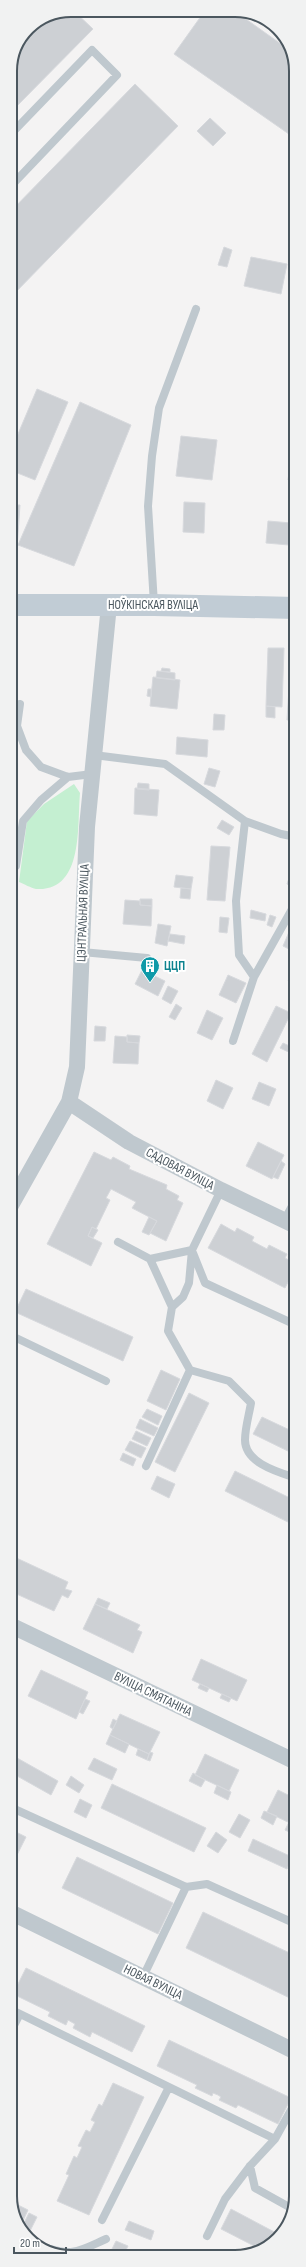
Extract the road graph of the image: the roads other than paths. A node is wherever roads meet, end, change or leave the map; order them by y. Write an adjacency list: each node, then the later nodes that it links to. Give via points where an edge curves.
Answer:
1 (17, 128): 2 (lane, via 92,50 117,74)
2 (17, 180)
3 (196, 309): 6 (lane, via 159,408 154,442 148,506)
4 (17, 605): 5 (main road, НОЎКІНСКАЯ ВУЛІЦА)
5 (109, 605): 6 (main road, НОЎКІНСКАЯ ВУЛІЦА); 9 (street, ЦЭНТРАЛЬНАЯ ВУЛІЦА)
6 (154, 605): 7 (main road, НОЎКІНСКАЯ ВУЛІЦА)
7 (289, 608)
8 (20, 704): 11 (lane, via 17,726 26,750 41,767)
9 (94, 755): 10 (street, ЦЭНТРАЛЬНАЯ ВУЛІЦА); 12 (lane, via 165,764)
10 (92, 774): 11 (lane); 16 (street, ЦЭНТРАЛЬНАЯ ВУЛІЦА, via 87,827)
11 (68, 777): 14 (lane, via 41,800 23,821)
12 (245, 821): 13 (lane); 18 (lane, via 236,901 239,955)
13 (289, 836)
14 (17, 860)
15 (289, 914): 18 (lane)
16 (82, 952): 17 (lane); 20 (street, ЦЭНТРАЛЬНАЯ ВУЛІЦА, via 77,1067)
17 (147, 958)
18 (254, 976): 19 (lane)
19 (233, 1041)
20 (69, 1102): 21 (street, САДОВАЯ ВУЛІЦА, via 129,1142); 22 (street, ЦЭНТРАЛЬНАЯ ВУЛІЦА)
21 (221, 1190): 23 (street, САДОВАЯ ВУЛІЦА); 25 (lane)
22 (17, 1195)
23 (289, 1223)
24 (118, 1242): 26 (lane)
25 (192, 1250): 26 (lane); 27 (lane, via 189,1283 183,1297); 28 (lane, via 205,1283)
26 (150, 1259): 27 (lane)
27 (172, 1307): 30 (lane, via 168,1331)
28 (289, 1322)
29 (17, 1338): 31 (lane)
30 (190, 1370): 32 (lane); 33 (lane, via 229,1381 251,1403 245,1441 249,1454 271,1469)
31 (106, 1381)
32 (146, 1466)
33 (289, 1475)
34 (17, 1628): 35 (street, ВУЛІЦА СМЯТАНІНА)
35 (289, 1759)
36 (17, 1810): 37 (lane)
37 (186, 1887): 39 (lane, via 207,1884); 40 (lane)
38 (17, 1915): 40 (street, НОВАЯ ВУЛІЦА)
39 (289, 1921)
40 (143, 1977): 44 (street, НОВАЯ ВУЛІЦА)
41 (17, 2012): 42 (lane)
42 (20, 2014): 43 (lane); 45 (lane)
43 (17, 2020)
44 (289, 2049)
45 (169, 2087): 47 (lane); 50 (lane)
46 (289, 2114): 47 (lane)
47 (275, 2139): 48 (lane)
48 (250, 2166): 49 (lane, via 255,2188); 51 (lane, via 225,2199)
49 (288, 2206)
50 (102, 2220)
51 (207, 2236)
52 (106, 2239): 53 (lane)
53 (82, 2250)

